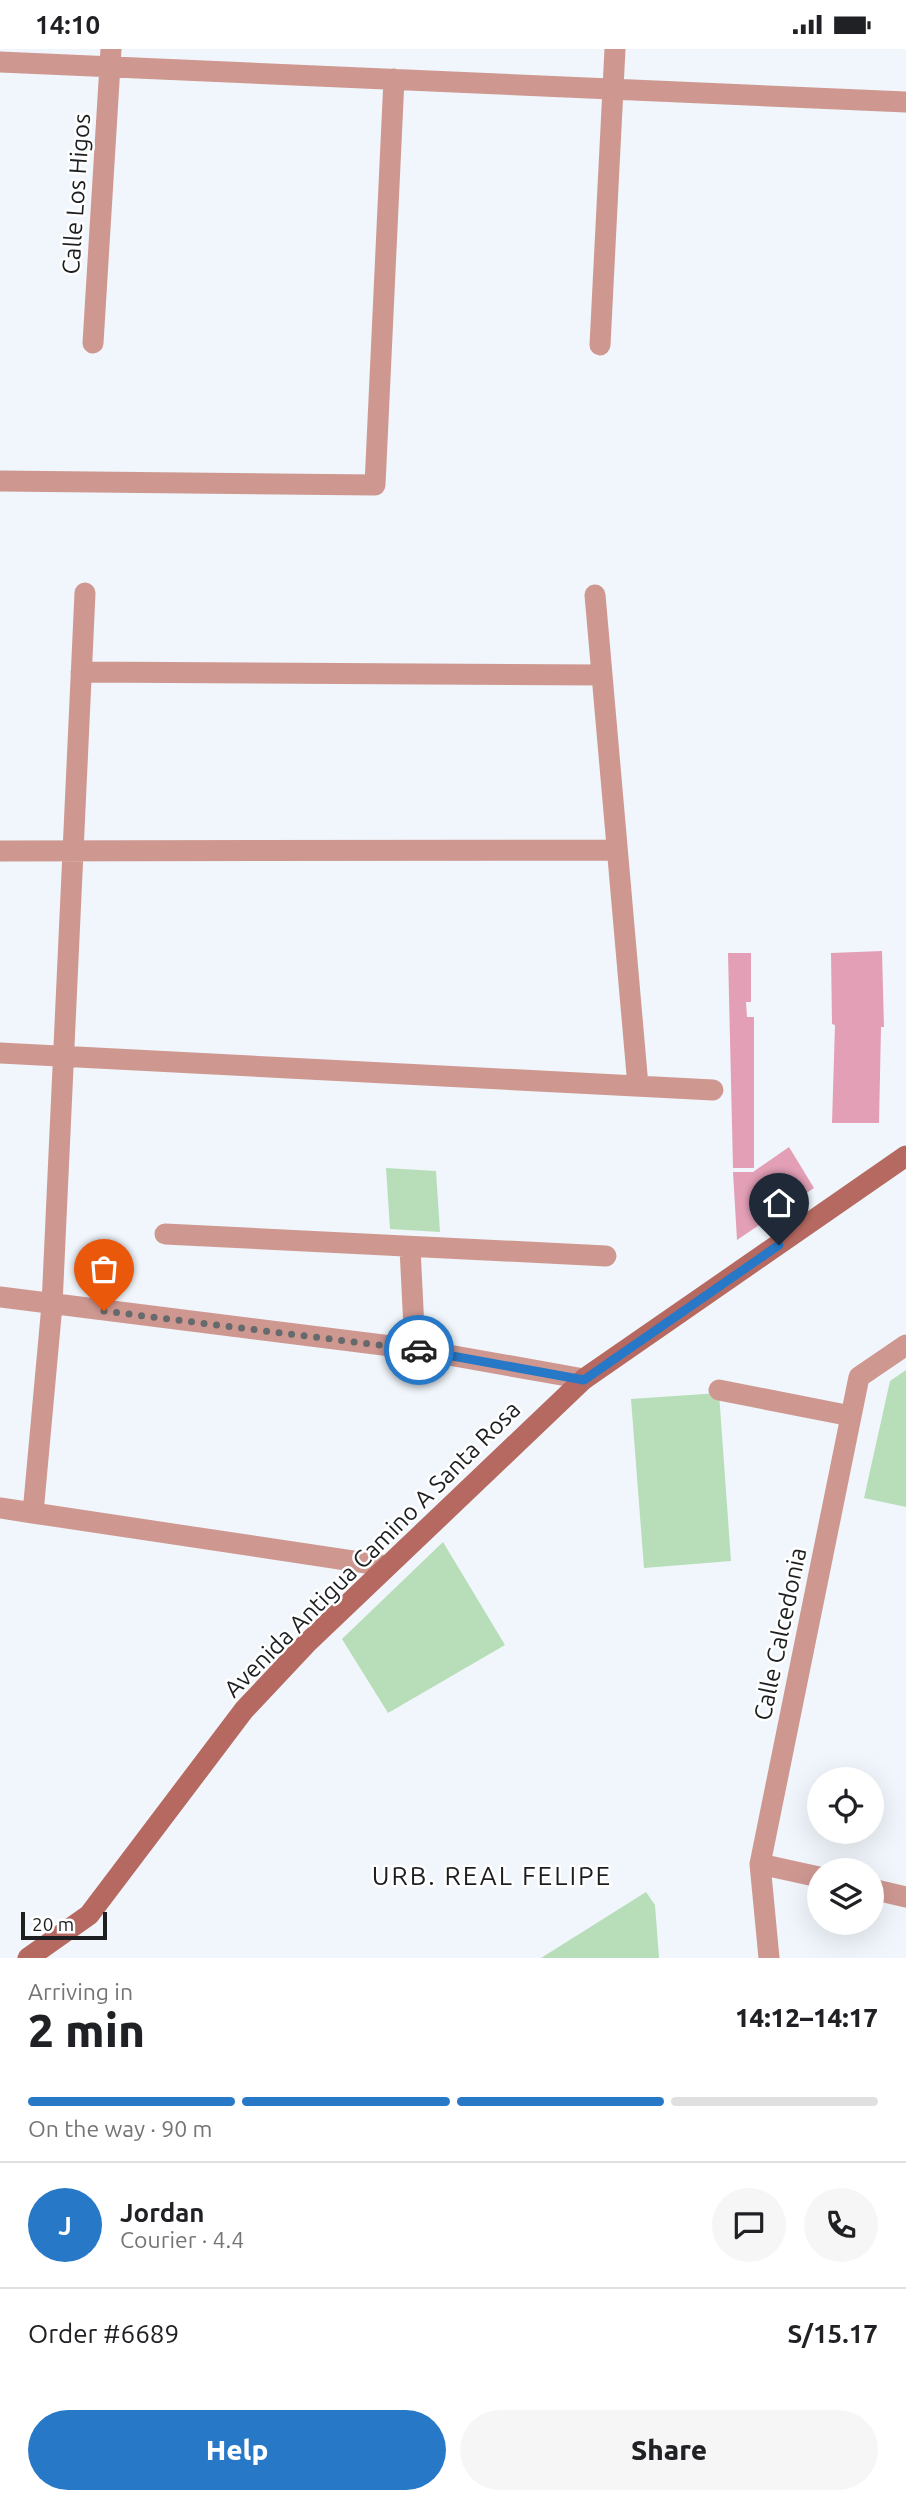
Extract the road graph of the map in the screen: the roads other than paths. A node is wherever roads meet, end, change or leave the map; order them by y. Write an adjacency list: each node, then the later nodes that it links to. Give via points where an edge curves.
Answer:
1 (615, 49): 5 (street)
2 (111, 58): 3 (street); 4 (street); 7 (street, Calle Los Higos)
3 (0, 62)
4 (394, 79): 5 (street); 9 (street, via 375,485)
5 (613, 89): 6 (street); 8 (street)
6 (906, 102)
7 (93, 343)
8 (600, 345)
9 (0, 481)
10 (85, 593): 12 (street)
11 (595, 595): 13 (street)
12 (81, 672): 13 (street); 16 (street)
13 (602, 675): 14 (street)
14 (617, 850): 16 (street); 19 (street)
15 (0, 851): 16 (street)
16 (72, 851): 18 (street)
17 (0, 1053): 18 (street)
18 (62, 1055): 19 (street); 26 (street)
19 (638, 1086): 20 (street)
20 (713, 1090)
21 (906, 1156): 29 (street, Avenida Antigua Camino A Santa Rosa)
22 (164, 1234): 23 (street)
23 (410, 1248): 24 (street); 28 (street)
24 (606, 1256)
25 (0, 1297): 26 (street)
26 (52, 1305): 28 (street); 33 (street)
27 (906, 1345): 31 (street, Calle Calcedonia, via 859,1377)
28 (415, 1349): 29 (street)
29 (584, 1380): 34 (street, Avenida Antigua Camino A Santa Rosa)
30 (719, 1390): 31 (street)
31 (850, 1416): 35 (street, Calle Calcedonia)
32 (0, 1508): 33 (street)
33 (33, 1513): 34 (street)
34 (386, 1566): 39 (street, Avenida Antigua Camino A Santa Rosa, via 244,1710 89,1915)
35 (760, 1864): 36 (street); 40 (street, Calle Calcedonia)
36 (807, 1874)
37 (884, 1892): 38 (street)
38 (906, 1897)
39 (28, 1958)
40 (769, 1958)

